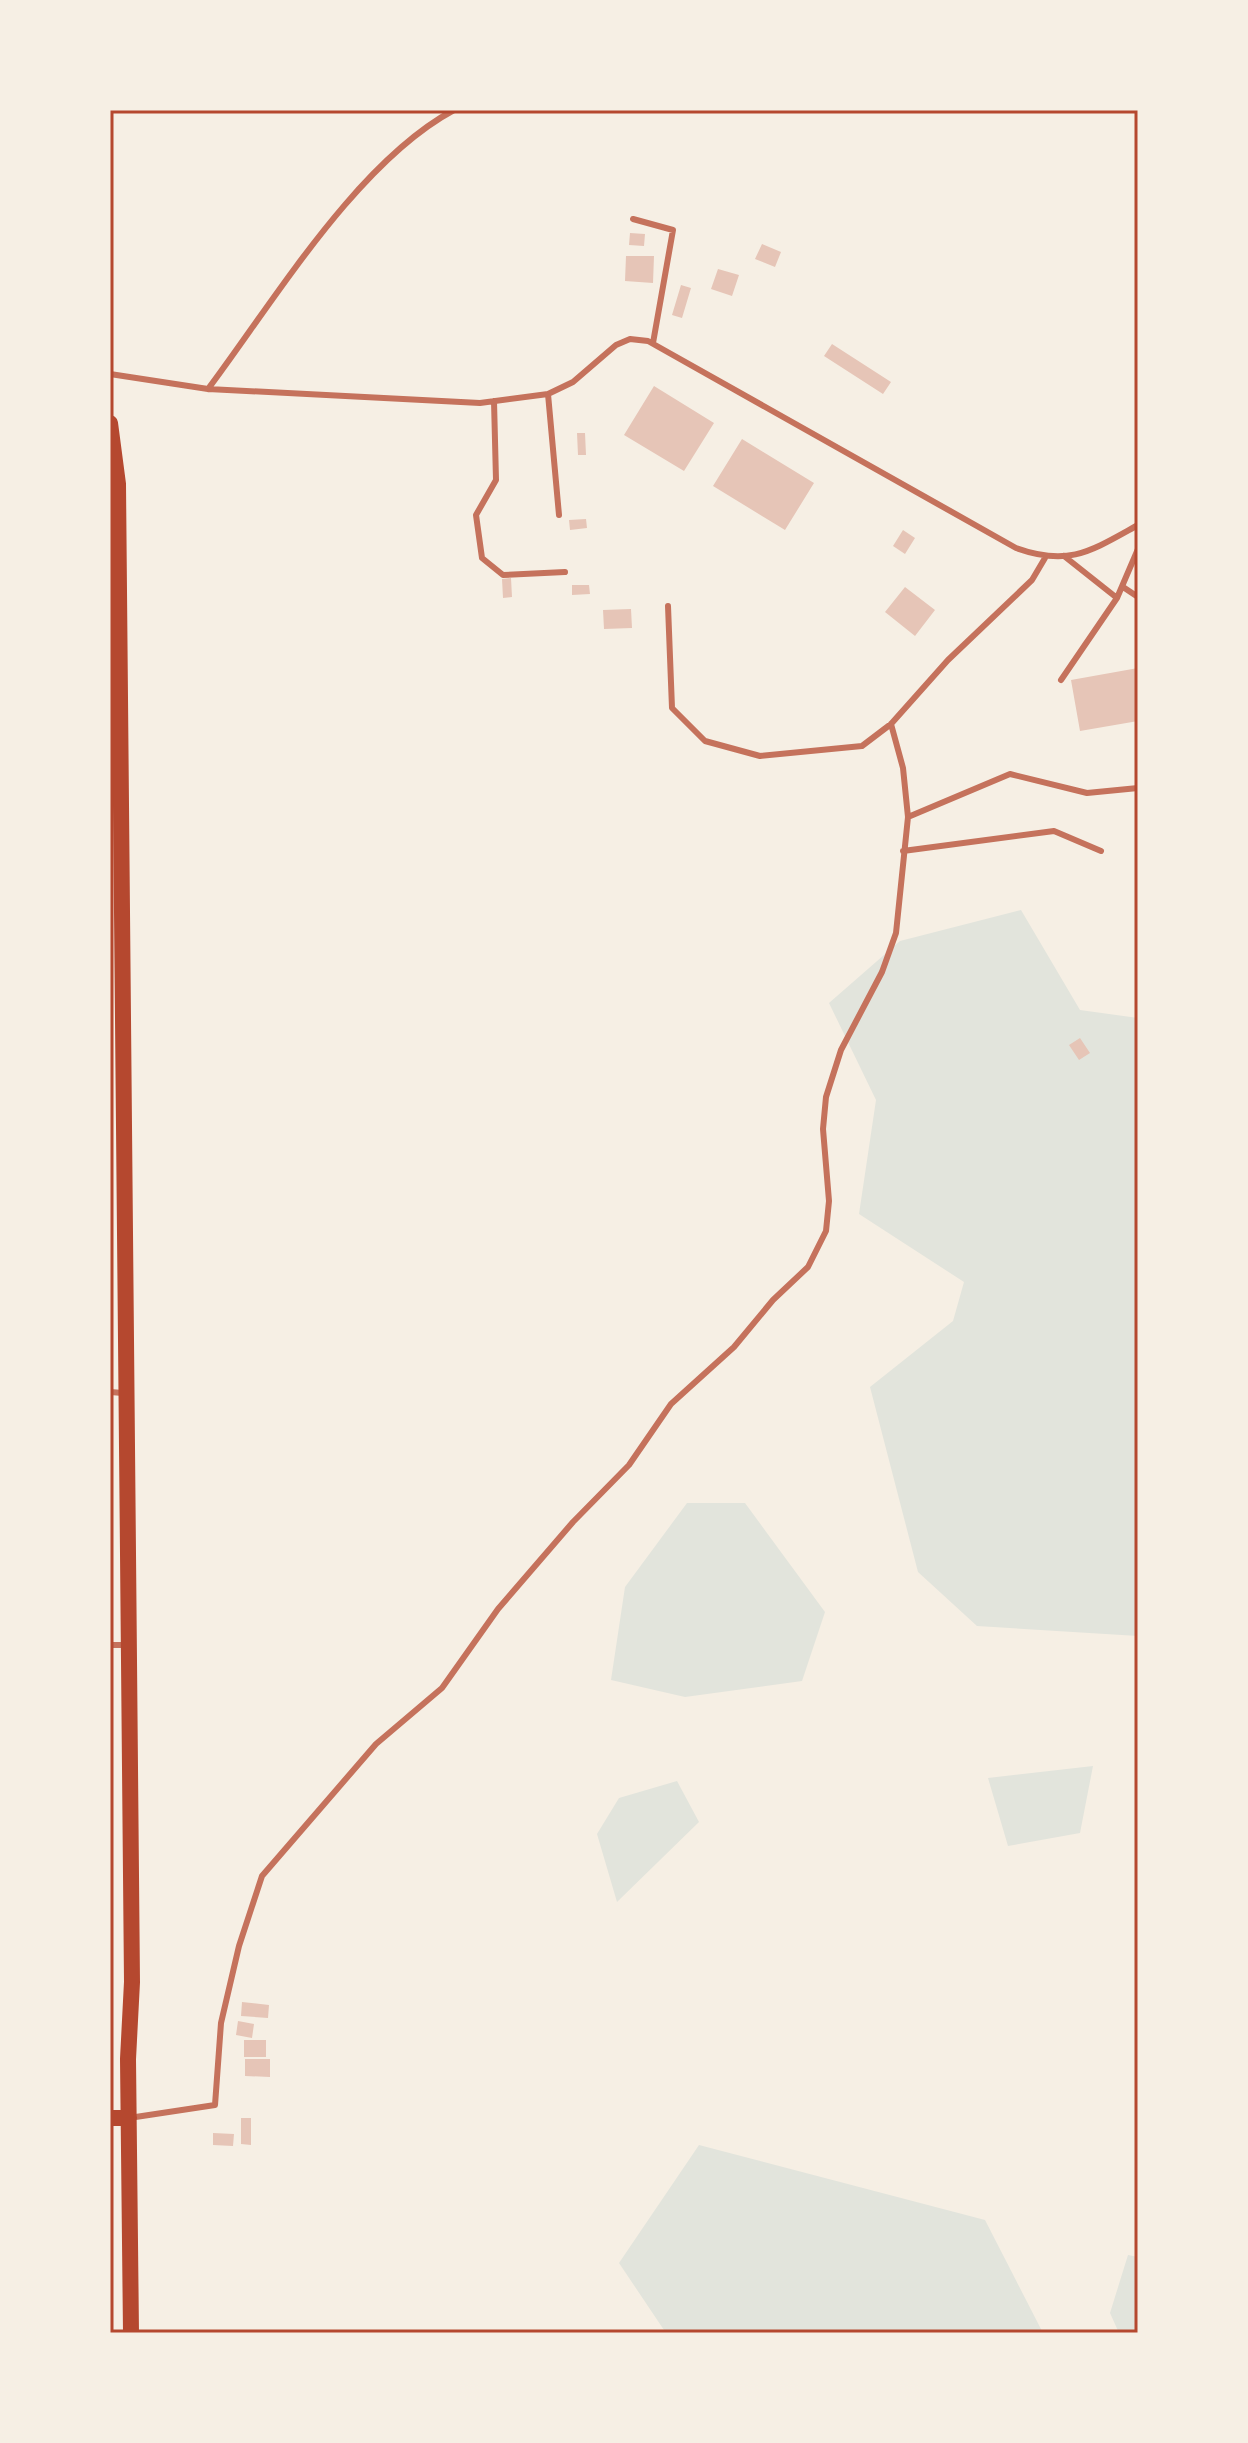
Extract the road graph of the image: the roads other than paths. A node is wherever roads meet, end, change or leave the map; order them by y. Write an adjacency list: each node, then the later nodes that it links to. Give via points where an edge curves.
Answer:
1 (454, 110): 5 (lane, via 429,124 341,211)
2 (633, 219): 3 (lane, via 673,230)
3 (653, 343): 6 (lane, via 630,339 616,345 573,382); 13 (lane, via 1016,548)
4 (110, 374): 5 (lane)
5 (208, 389): 7 (lane)
6 (548, 394): 7 (lane); 9 (lane)
7 (494, 401): 14 (lane, via 496,480 476,515 482,558 503,575)
8 (110, 423): 25 (main road, via 118,484)
9 (559, 515)
10 (1138, 525): 12 (lane, via 1089,552)
11 (1138, 549): 15 (lane)
12 (1064, 556): 13 (lane); 17 (lane)
13 (1045, 558): 20 (lane, via 1032,580 948,660)
14 (565, 572)
15 (1123, 587): 16 (lane); 17 (lane)
16 (1138, 597)
17 (1117, 598): 19 (lane)
18 (668, 606): 20 (lane, via 672,708 705,741 760,756 862,746)
19 (1061, 680)
20 (891, 724): 22 (lane)
21 (1138, 788): 22 (lane, via 1087,793 1010,774)
22 (908, 817): 23 (lane)
23 (903, 851): 24 (lane, via 1054,831); 29 (lane, via 896,933 841,1050 826,1097 826,1231 808,1267 734,1347 671,1404 629,1465 498,1609 442,1688 376,1744 262,1876 221,2023 215,2105)
24 (1101, 851)
25 (118, 1393): 27 (main road)
26 (110, 1645): 27 (lane)
27 (129, 1645): 29 (main road)
28 (110, 2118): 29 (main road)
29 (129, 2118): 30 (main road)
30 (131, 2333)

